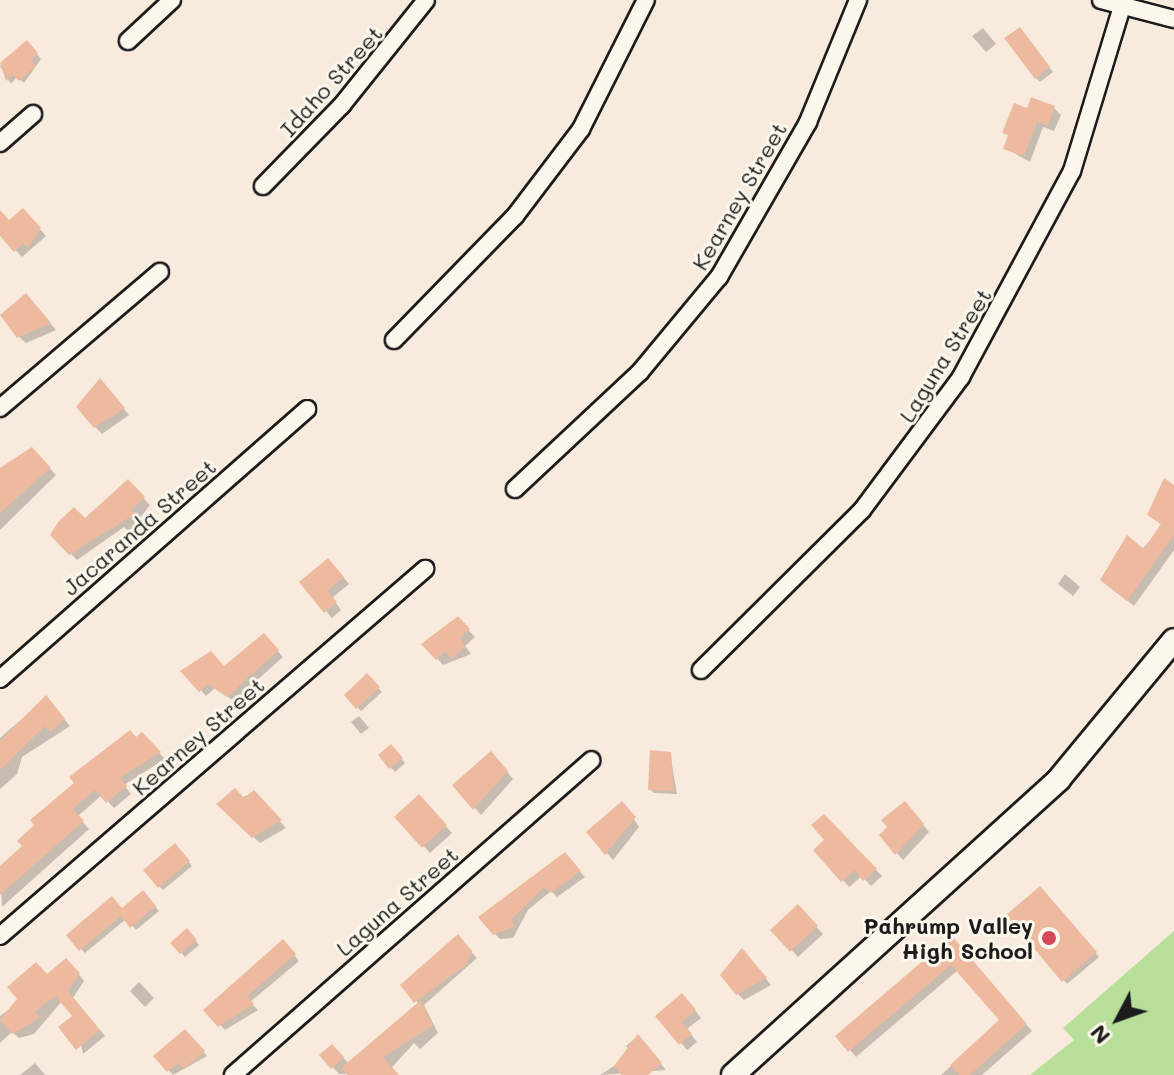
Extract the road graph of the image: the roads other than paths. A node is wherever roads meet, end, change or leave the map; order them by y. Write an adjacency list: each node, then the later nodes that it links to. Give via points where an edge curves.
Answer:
1 (172, 0): 8 (street)
2 (426, 0): 11 (street, Idaho Street, via 342,105)
3 (646, 0): 13 (street, via 581,129 515,216)
4 (858, 0): 16 (street, Kearney Street, via 808,122 719,277 640,372)
5 (1101, 0): 6 (street)
6 (1124, 2): 7 (street); 19 (street, Laguna Street, via 1072,171 961,377 862,510)
7 (1174, 19)
8 (128, 41)
9 (33, 114): 10 (street)
10 (0, 143)
11 (263, 186)
12 (160, 272): 14 (street)
13 (394, 340)
14 (0, 408)
15 (307, 409): 20 (street, Jacaranda Street)
16 (515, 489)
17 (425, 569): 22 (street, Kearney Street)
18 (1174, 640): 24 (street, via 1038,800)
19 (701, 670)
20 (0, 679)
21 (591, 760): 23 (street, Laguna Street)
22 (0, 936)
23 (233, 1075)
24 (733, 1075)

